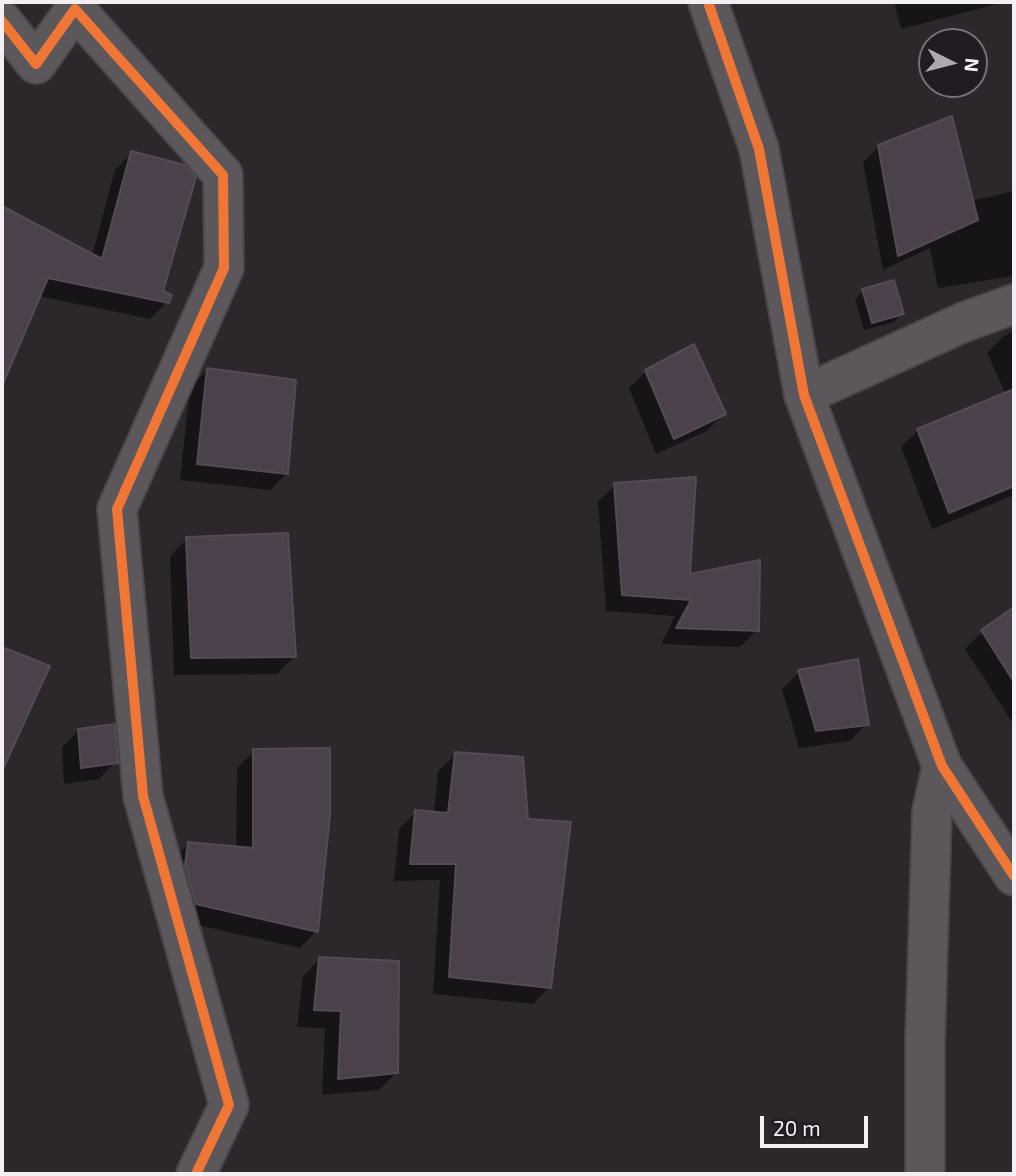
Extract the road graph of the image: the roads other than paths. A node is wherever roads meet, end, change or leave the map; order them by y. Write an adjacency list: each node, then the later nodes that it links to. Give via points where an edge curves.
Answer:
1 (708, 2): 4 (street, via 760,149)
2 (2, 21): 7 (street, via 36,64 75,9 223,175 224,268 117,509 143,796 229,1105)
3 (1014, 304): 4 (street)
4 (804, 395): 5 (street)
5 (942, 766): 6 (street); 8 (street, via 932,811)
6 (1014, 876)
7 (196, 1174)
8 (926, 1174)

